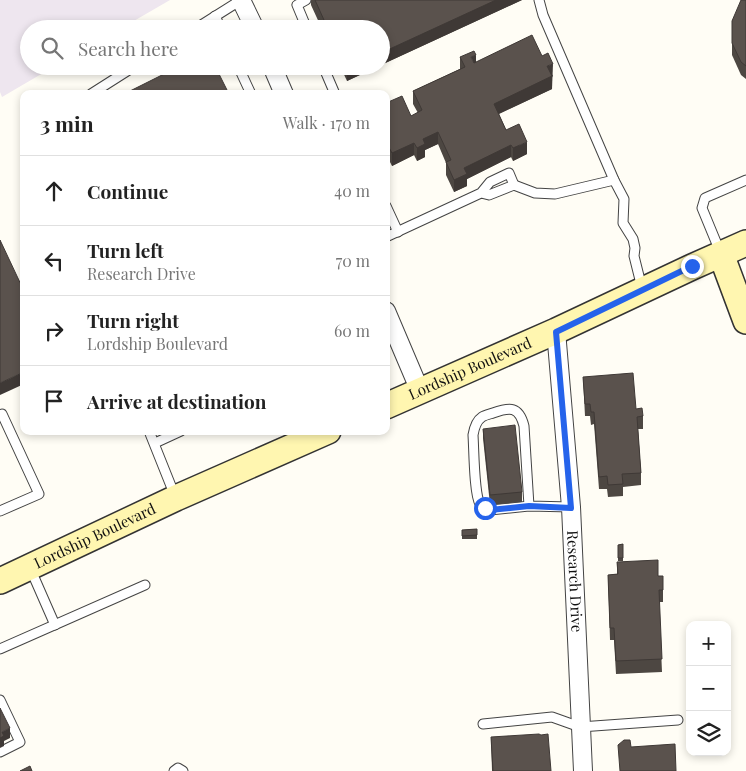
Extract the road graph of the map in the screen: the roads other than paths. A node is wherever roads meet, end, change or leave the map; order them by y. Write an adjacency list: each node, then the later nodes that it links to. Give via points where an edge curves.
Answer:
1 (241, 0): 4 (lane); 7 (street)
2 (306, 0): 8 (lane, via 297,5)
3 (539, 0): 17 (lane)
4 (215, 16): 5 (lane); 6 (lane)
5 (209, 20)
6 (217, 20)
7 (251, 20)
8 (303, 20)
9 (121, 75): 13 (lane)
10 (242, 75): 14 (lane)
11 (276, 75): 15 (street)
12 (327, 75): 16 (lane)
13 (98, 90)
14 (249, 90)
15 (282, 90)
16 (333, 90)
17 (614, 180): 20 (lane, via 555,194 535,193 514,185 489,195 480,193); 24 (lane, via 624,199 623,223 635,248)
18 (746, 180): 23 (lane, via 705,198 702,208)
19 (390, 215): 20 (lane)
20 (398, 232): 21 (lane)
21 (390, 236)
22 (746, 243): 23 (main road, Lordship Boulevard)
23 (721, 254): 24 (main road, Lordship Boulevard); 26 (main road)
24 (643, 290): 27 (main road, Lordship Boulevard)
25 (390, 320): 28 (street)
26 (746, 321)
27 (556, 332): 28 (main road, Lordship Boulevard); 37 (street, Research Drive)
28 (420, 391): 29 (main road, Lordship Boulevard)
29 (390, 404)
30 (2, 414): 38 (lane, via 39,494)
31 (151, 435): 34 (lane)
32 (173, 435): 34 (lane)
33 (319, 435): 35 (main road, Lordship Boulevard)
34 (155, 444): 35 (lane)
35 (176, 498): 39 (main road, Lordship Boulevard)
36 (529, 506): 36 (lane, via 522,419 512,409 505,408 481,417 473,435 480,504 490,510); 37 (lane)
37 (571, 508): 47 (street, Research Drive)
38 (0, 510)
39 (30, 567): 40 (main road, Lordship Boulevard); 42 (lane)
40 (0, 581)
41 (145, 585): 42 (lane)
42 (56, 625): 43 (lane)
43 (0, 650)
44 (0, 700): 48 (lane, via 20,742)
45 (678, 720): 47 (lane)
46 (483, 724): 47 (lane, via 552,717)
47 (580, 727): 51 (street, Research Drive)
48 (0, 752)
49 (174, 771): 50 (lane, via 178,768)
50 (183, 771)
51 (583, 771)

